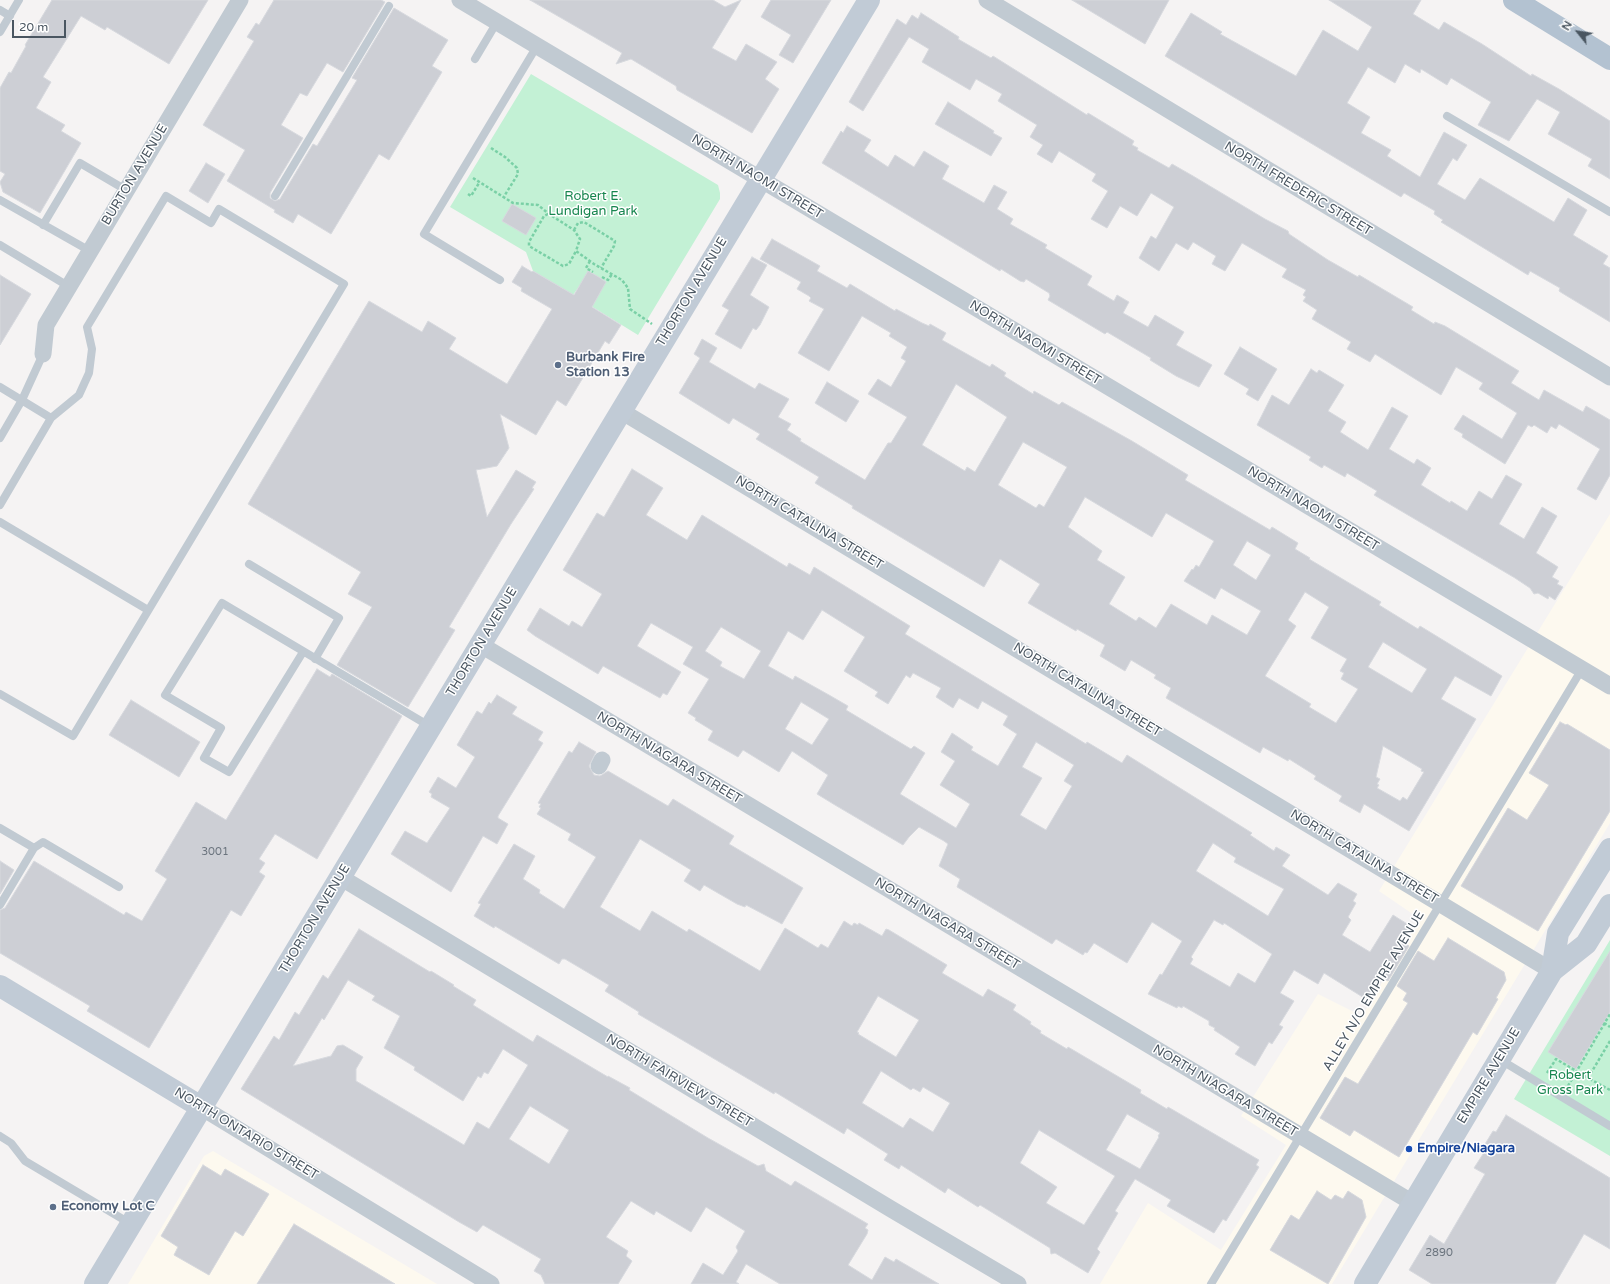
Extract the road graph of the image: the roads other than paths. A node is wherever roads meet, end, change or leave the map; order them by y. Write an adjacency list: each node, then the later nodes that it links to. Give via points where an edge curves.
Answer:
1 (19, 0): 9 (lane)
2 (240, 0): 17 (street, BURTON AVENUE)
3 (460, 0): 10 (street, NORTH NAOMI STREET)
4 (869, 0): 16 (street, THORTON AVENUE)
5 (987, 0): 27 (street, NORTH FREDERIC STREET)
6 (1514, 0): 14 (main road)
7 (389, 6): 18 (lane)
8 (0, 10): 9 (lane)
9 (10, 16): 11 (lane)
10 (497, 22): 12 (street, NORTH NAOMI STREET); 13 (lane)
11 (0, 32)
12 (537, 46): 16 (street, NORTH NAOMI STREET); 24 (lane, via 456,187 424,234)
13 (475, 59)
14 (1610, 59)
15 (1447, 116): 20 (lane)
16 (761, 179): 30 (street, THORTON AVENUE); 40 (street, NORTH NAOMI STREET)
17 (126, 190): 21 (lane, via 80,163); 23 (street, BURTON AVENUE)
18 (275, 196)
19 (0, 200): 21 (lane)
20 (1610, 212)
21 (44, 226): 23 (lane)
22 (0, 245): 25 (lane)
23 (90, 251): 25 (street, BURTON AVENUE)
24 (500, 280)
25 (68, 286): 26 (street, BURTON AVENUE, via 46,325)
26 (43, 354): 29 (lane)
27 (1610, 377)
28 (0, 387): 29 (lane)
29 (22, 400): 31 (lane); 32 (lane)
30 (621, 411): 37 (street, THORTON AVENUE); 49 (street, NORTH CATALINA STREET)
31 (51, 418): 33 (lane); 36 (lane, via 79,395 89,373 92,349 87,327 166,196 211,223 219,209 344,284)
32 (0, 438)
33 (0, 505)
34 (0, 522): 36 (lane)
35 (249, 564): 39 (lane, via 339,618)
36 (148, 610): 42 (lane, via 73,736)
37 (481, 645): 43 (street, THORTON AVENUE); 58 (street, NORTH NIAGARA STREET)
38 (303, 652): 38 (lane, via 222,603 165,695 221,728 204,758 229,772); 39 (lane)
39 (314, 659): 43 (lane)
40 (1582, 669): 41 (street, NORTH NAOMI STREET); 49 (lane, ALLEY N/O EMPIRE AVENUE)
41 (1610, 686)
42 (0, 694)
43 (431, 727): 47 (street, THORTON AVENUE)
44 (0, 828): 45 (lane)
45 (34, 848): 48 (lane, via 43,842); 50 (lane)
46 (1610, 849): 52 (street, EMPIRE AVENUE, via 1558,933)
47 (340, 877): 55 (street, THORTON AVENUE); 63 (street, NORTH FAIRVIEW STREET)
48 (119, 887)
49 (1441, 903): 52 (street, NORTH CATALINA STREET); 58 (lane, ALLEY N/O EMPIRE AVENUE)
50 (0, 905)
51 (1610, 905): 52 (street, EMPIRE AVENUE, via 1586,944)
52 (1552, 971): 54 (street, EMPIRE AVENUE)
53 (0, 986): 55 (street, NORTH ONTARIO STREET)
54 (1499, 1059): 56 (lane); 59 (street, EMPIRE AVENUE)
55 (201, 1106): 60 (street, THORTON AVENUE); 62 (street, NORTH ONTARIO STREET)
56 (1610, 1126)
57 (0, 1136): 60 (lane, via 11,1143 25,1161)
58 (1301, 1136): 59 (street, NORTH NIAGARA STREET); 64 (lane, ALLEY N/O EMPIRE AVENUE)
59 (1413, 1203): 65 (street, EMPIRE AVENUE)
60 (131, 1224): 61 (street, THORTON AVENUE)
61 (95, 1284)
62 (491, 1284)
63 (1018, 1284)
64 (1211, 1284)
65 (1365, 1284)

